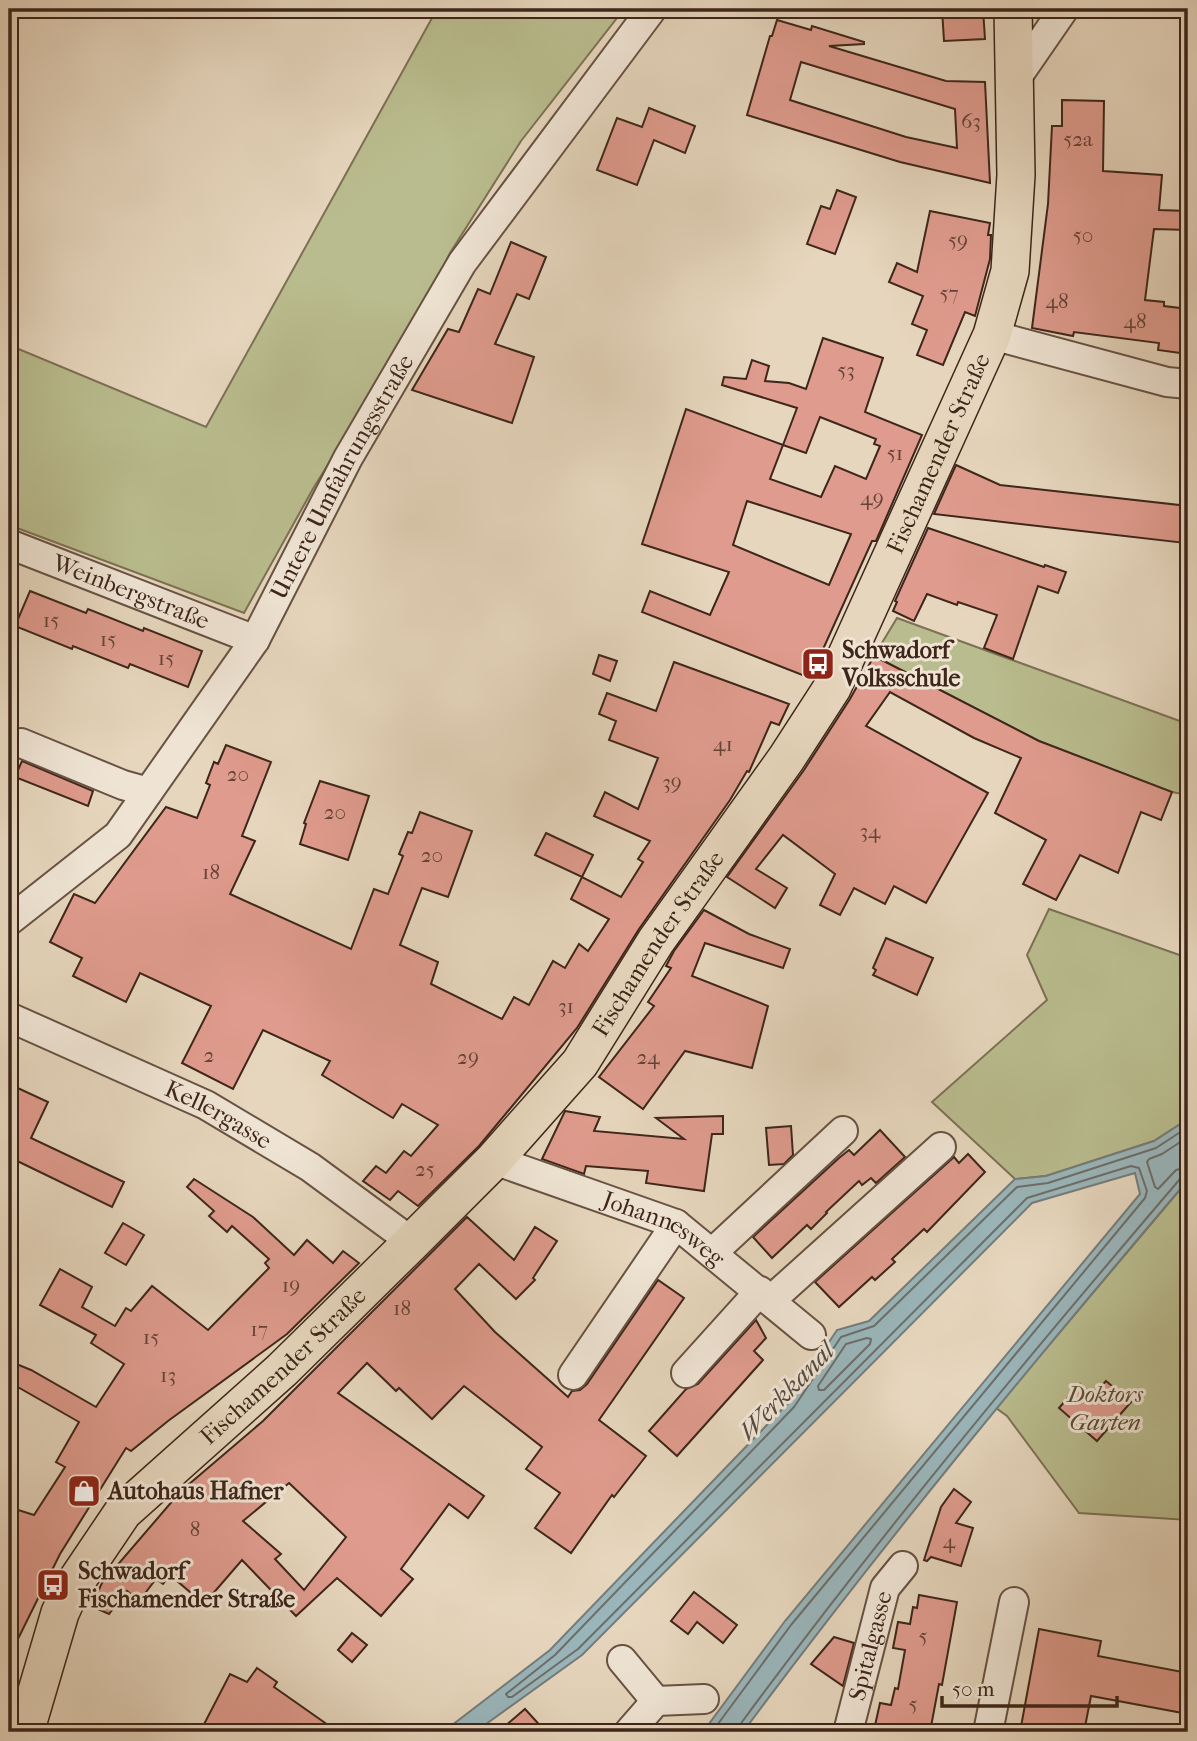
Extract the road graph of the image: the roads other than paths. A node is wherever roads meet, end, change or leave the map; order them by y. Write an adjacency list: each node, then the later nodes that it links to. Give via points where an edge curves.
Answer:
1 (652, 9): 8 (street, Untere Umfahrungsstraße, via 462,263 348,458)
2 (1013, 9): 4 (main road, Fischamender Straße)
3 (1064, 9): 4 (street)
4 (1016, 80): 5 (main road, Fischamender Straße, via 1010,271)
5 (992, 335): 6 (street); 15 (main road, Fischamender Straße, via 832,688 656,941 580,1063)
6 (1188, 384)
7 (9, 544): 8 (street, Weinbergstraße)
8 (255, 640): 10 (street, Untere Umfahrungsstraße)
9 (20, 743): 10 (street)
10 (148, 792): 11 (street, Untere Umfahrungsstraße, via 118,835)
11 (9, 921)
12 (9, 1017): 17 (street, Kellergasse, via 206,1105 310,1167)
13 (844, 1131): 18 (street)
14 (941, 1147): 19 (street)
15 (494, 1160): 16 (street, Johannesweg); 17 (main road, Fischamender Straße)
16 (676, 1224): 18 (street, Johannesweg); 22 (street)
17 (412, 1242): 28 (main road, Fischamender Straße, via 282,1370 123,1512 60,1613)
18 (712, 1253): 19 (street, Johannesweg)
19 (765, 1296): 20 (street, Johannesweg); 21 (street)
20 (811, 1335)
21 (686, 1373)
22 (573, 1375)
23 (903, 1566): 30 (street, Spitalgasse, via 885,1588)
24 (1014, 1602): 31 (street)
25 (622, 1660): 27 (street)
26 (704, 1699): 27 (street)
27 (656, 1701): 29 (street)
28 (25, 1732)
29 (629, 1732)
30 (848, 1732)
31 (988, 1732)

